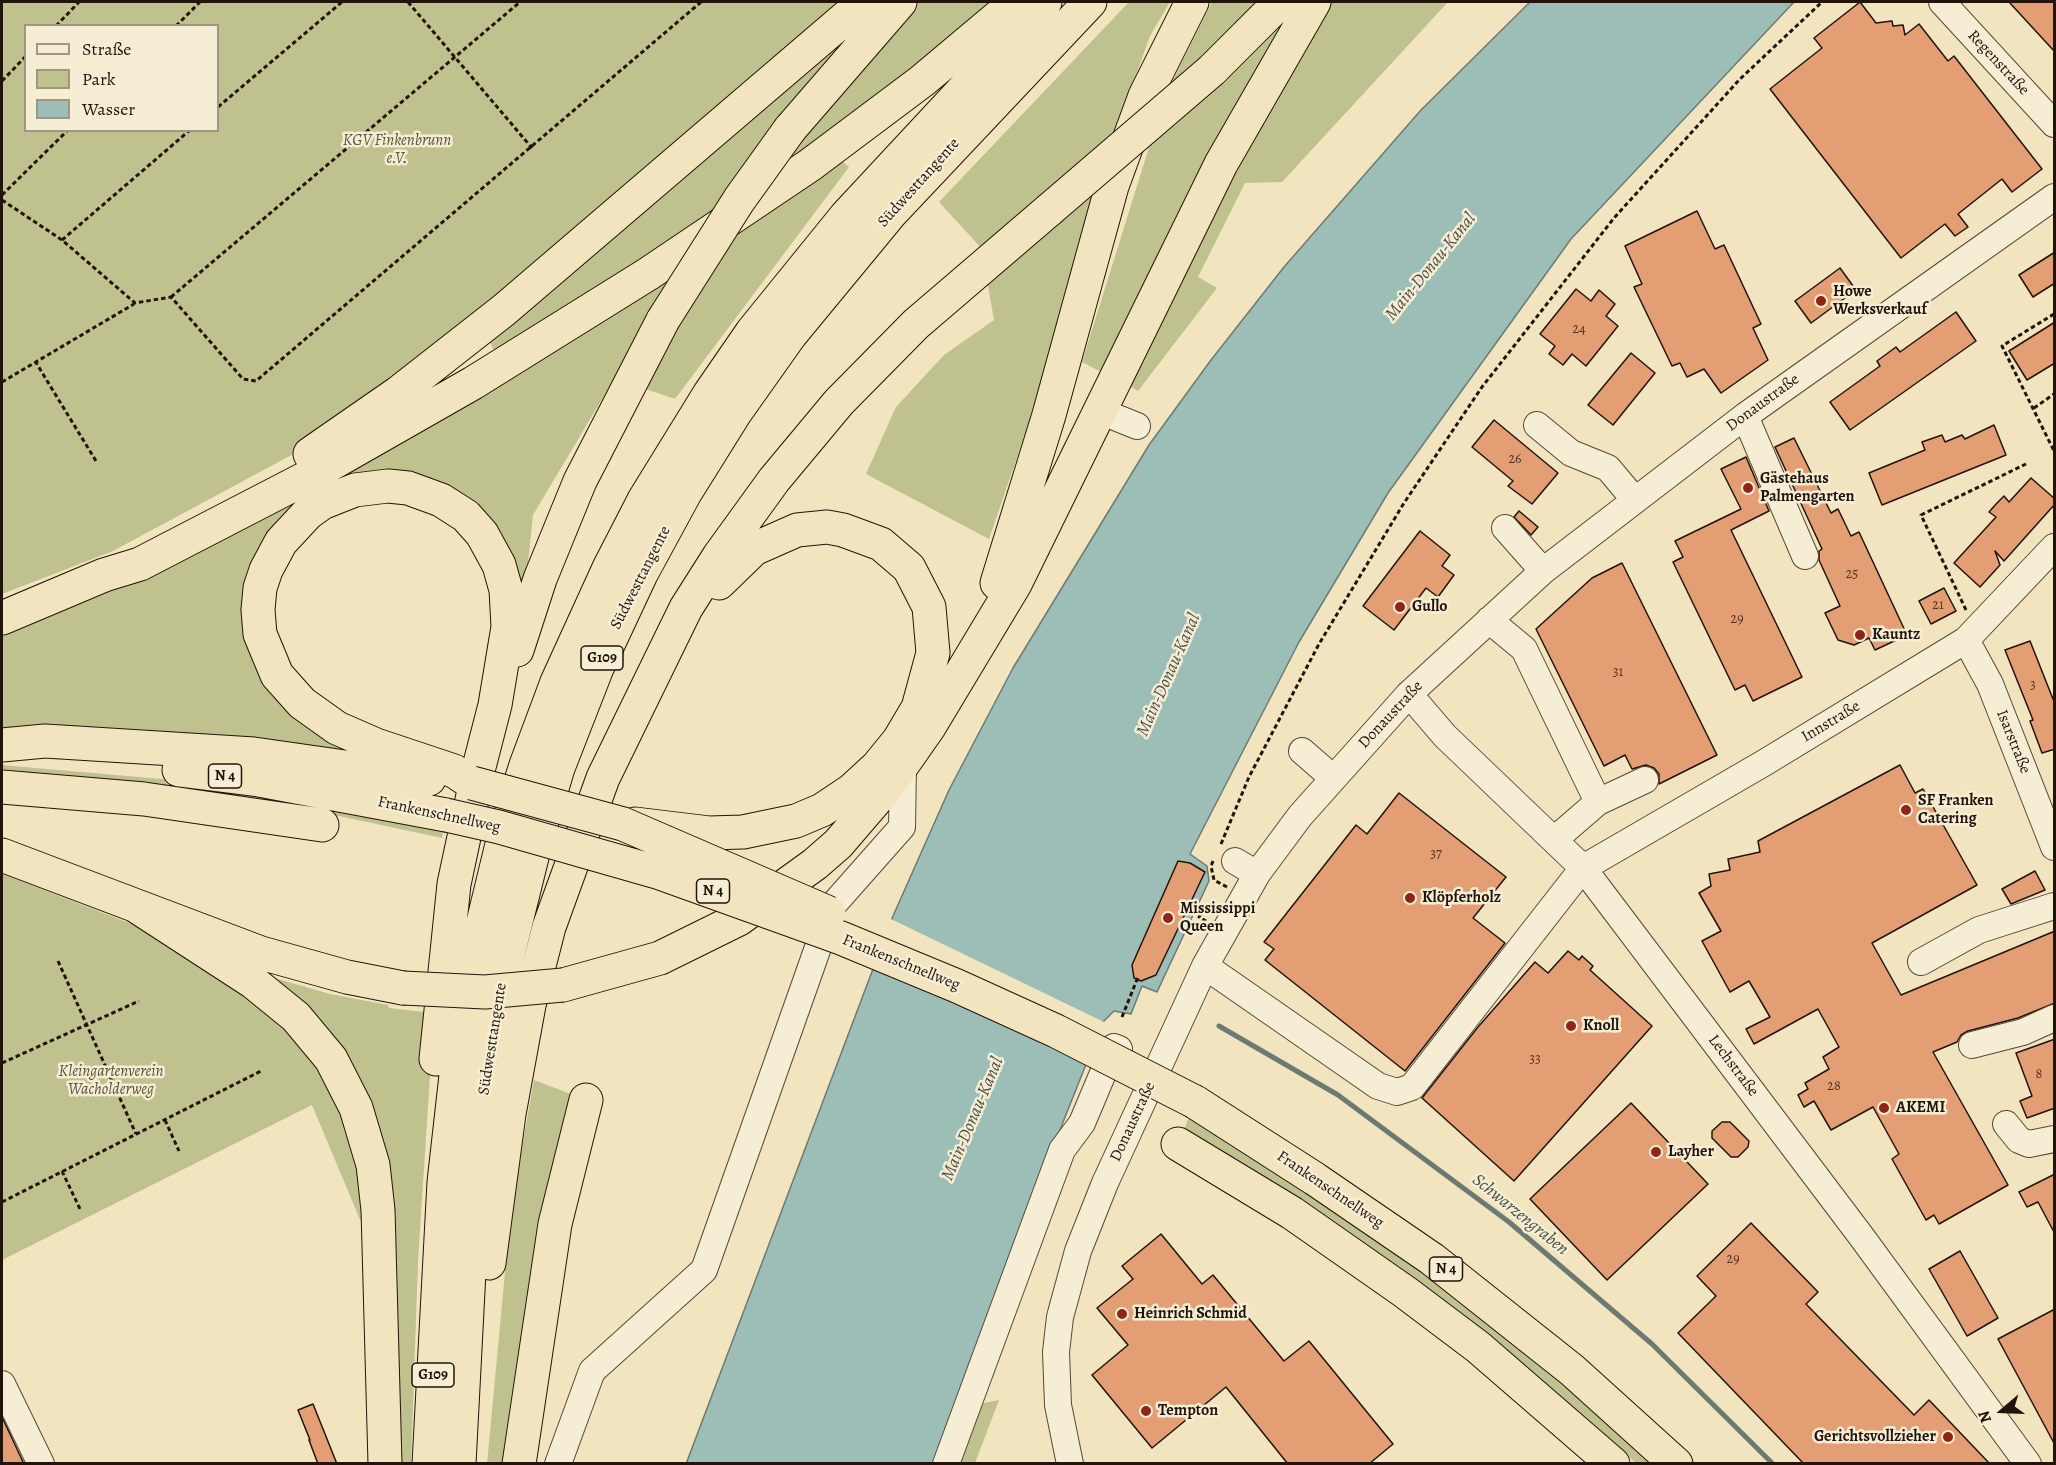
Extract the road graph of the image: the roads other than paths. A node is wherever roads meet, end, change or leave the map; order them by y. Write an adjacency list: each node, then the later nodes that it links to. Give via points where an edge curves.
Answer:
1 (864, 2): 21 (highway, via 504,310 398,393 280,473)
2 (900, 2): 28 (highway, bridge, via 790,129 739,200 663,320 580,481)
3 (1016, 2): 21 (highway, via 854,133 590,311 320,471 140,564)
4 (1045, 2): 58 (highway, Südwesttangente / G109, via 860,199 753,332 662,470 591,605 526,765 472,964 452,1098)
5 (1089, 2): 60 (highway, Südwesttangente / G109, via 890,214 791,334 740,405 685,493 597,668 543,816 513,928 492,1038 473,1195)
6 (1192, 2): 26 (highway, via 1145,96 1112,186 1030,480 998,581)
7 (1280, 2): 25 (highway, bridge, via 1212,70 916,324 818,426 719,556)
8 (1314, 2): 12 (highway, via 1221,164)
9 (1942, 2): 10 (street, Regenstraße)
10 (2055, 124)
11 (2055, 197): 13 (street, Donaustraße)
12 (1100, 411): 15 (street); 26 (highway, via 1015,584)
13 (1745, 416): 16 (street, Donaustraße); 19 (street)
14 (1537, 425): 16 (street, via 1570,453 1608,468)
15 (1137, 426)
16 (1634, 499): 20 (street, Donaustraße)
17 (1505, 528): 20 (street)
18 (2055, 547): 24 (street, Innstraße)
19 (1805, 556)
20 (1543, 571): 23 (street, Donaustraße)
21 (104, 575): 22 (highway)
22 (2, 618)
23 (1489, 620): 27 (street, Donaustraße); 37 (street, via 1524,649)
24 (1971, 635): 41 (street, Isarstraße); 44 (street, Innstraße)
25 (668, 645): 38 (highway, via 738,563 765,542 797,530 827,527 881,544 909,568 924,593 931,618 933,653 918,708 899,740 852,790 822,810 769,828 708,833); 60 (highway, via 599,786 549,927 528,1005 509,1114 479,1358)
26 (963, 668): 32 (highway)
27 (1408, 694): 33 (street, Donaustraße); 40 (street, Lechstraße, via 1445,736)
28 (495, 705): 34 (highway, via 508,627 506,590 492,550 466,516 425,493 388,486 367,488 322,503 281,542 266,570 258,610 260,634 286,689 321,718 350,734); 58 (highway, via 460,856 444,963 429,1181)
29 (2, 745): 34 (highway, via 45,741 254,754)
30 (1302, 751): 33 (street)
31 (2, 754): 50 (highway, Frankenschnellweg / N 4, bridge, via 260,780 499,827 660,873)
32 (903, 766): 46 (highway, bridge, via 837,844 764,904 660,958 563,985 485,992 403,988 261,953); 64 (street, via 902,827 833,905 704,1270 592,1371)
33 (1333, 778): 45 (street, Donaustraße)
34 (460, 779): 38 (highway, bridge)
35 (1645, 780): 37 (street)
36 (2, 787): 39 (highway, via 144,800)
37 (1598, 802): 40 (street)
38 (623, 824): 50 (highway, bridge, via 791,895 841,920)
39 (322, 825)
40 (1554, 840): 44 (street, Lechstraße)
41 (2053, 840)
42 (1223, 854): 45 (street)
43 (2, 855): 46 (highway)
44 (1583, 868): 49 (street, via 1412,1087 1397,1092 1378,1086); 69 (street, Lechstraße)
45 (1257, 874): 49 (street, Donaustraße)
46 (136, 906): 62 (highway, via 253,981 296,1017 331,1059 356,1108 373,1165 378,1210)
47 (2055, 906): 48 (street, via 1979,930)
48 (1922, 962)
49 (1205, 966): 53 (street, Donaustraße)
50 (922, 971): 68 (highway, Frankenschnellweg / N 4, bridge, via 1056,1031 1194,1102 1315,1179 1432,1259 1563,1362)
51 (2055, 1018): 52 (street, via 2023,1032)
52 (1972, 1045)
53 (1158, 1068): 65 (street, via 1113,1047 1082,1123 1062,1150); 66 (street, Donaustraße, via 1092,1215 1060,1317 1056,1352 1058,1405)
54 (586, 1100): 63 (highway, via 555,1224)
55 (2006, 1124): 56 (street, via 2019,1140 2029,1144)
56 (2055, 1139)
57 (1178, 1144): 67 (highway, N 4, via 1292,1214 1405,1292 1495,1362)
58 (436, 1286): 60 (highway, Südwesttangente / G109)
59 (2, 1384): 61 (street)
60 (449, 1462)
61 (41, 1464)
62 (385, 1464)
63 (519, 1464)
64 (558, 1464)
65 (946, 1464)
66 (1070, 1464)
67 (1613, 1464)
68 (1676, 1464)
69 (2028, 1464)

